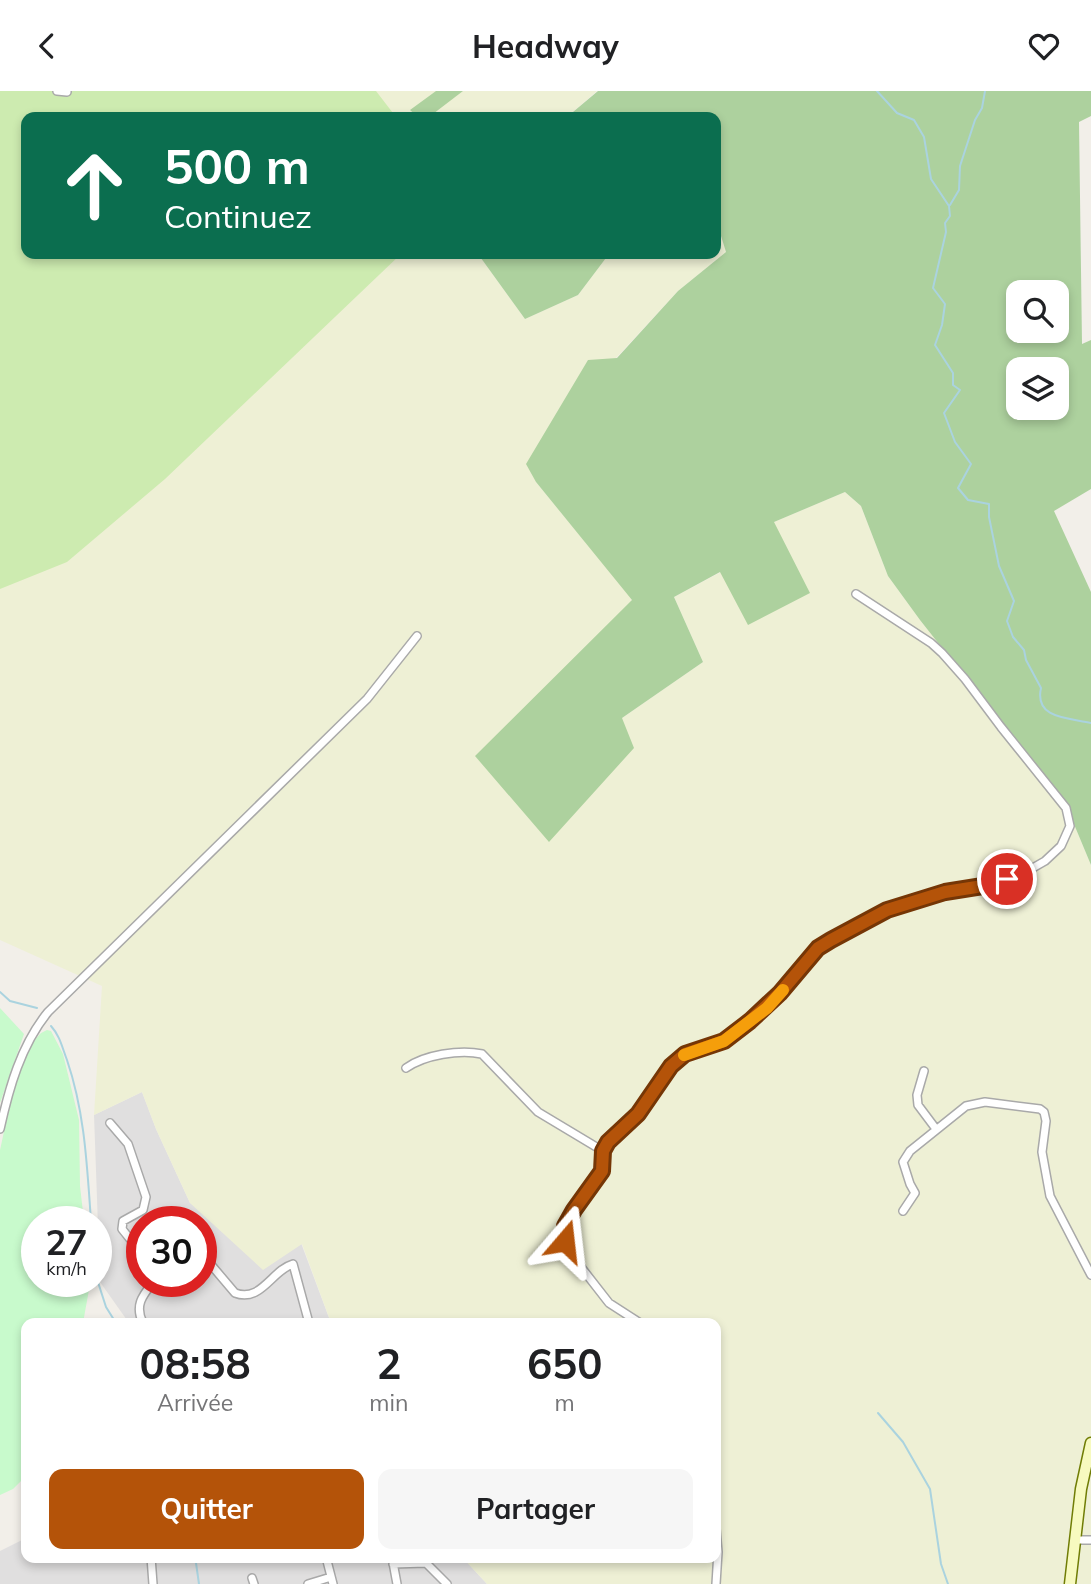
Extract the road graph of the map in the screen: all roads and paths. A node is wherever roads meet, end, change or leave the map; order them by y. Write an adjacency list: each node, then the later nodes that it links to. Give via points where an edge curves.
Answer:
1 (57, 91): 2 (street)
2 (67, 92)
3 (856, 594): 10 (street, via 943,653 1057,796 1070,819 1067,837 1045,861 1024,873 887,910 818,948 767,1008 724,1041 685,1054 671,1066 638,1114)
4 (417, 636): 8 (street, via 368,699 48,1012 9,1089)
5 (406, 1068): 10 (street, via 437,1055 481,1054 538,1112)
6 (924, 1071): 9 (street, via 918,1105)
7 (110, 1123): 11 (street, via 128,1144 146,1197)
8 (0, 1129)
9 (936, 1129): 12 (street, via 909,1151 903,1162 915,1193); 16 (street, via 966,1105 985,1102 1041,1109 1046,1121 1042,1152 1050,1196)
10 (603, 1151): 20 (street, via 602,1171 565,1226 565,1241 609,1303)
11 (144, 1206)
12 (903, 1211)
13 (126, 1219): 14 (street, via 122,1229)
14 (126, 1234)
15 (217, 1272): 19 (street, via 234,1293 253,1294 293,1264)
16 (1091, 1275)
17 (142, 1297): 18 (street)
18 (142, 1318)
19 (308, 1318)
20 (632, 1318)
21 (1091, 1443): 22 (main road)
22 (1075, 1540): 23 (street); 35 (main road)
23 (1091, 1540)
24 (151, 1563): 30 (street)
25 (328, 1563): 29 (street)
26 (393, 1563): 32 (street)
27 (426, 1563): 33 (street)
28 (718, 1563): 34 (street)
29 (332, 1581): 31 (street)
30 (153, 1584)
31 (308, 1584)
32 (397, 1584)
33 (447, 1584)
34 (716, 1584)
35 (1070, 1584)

